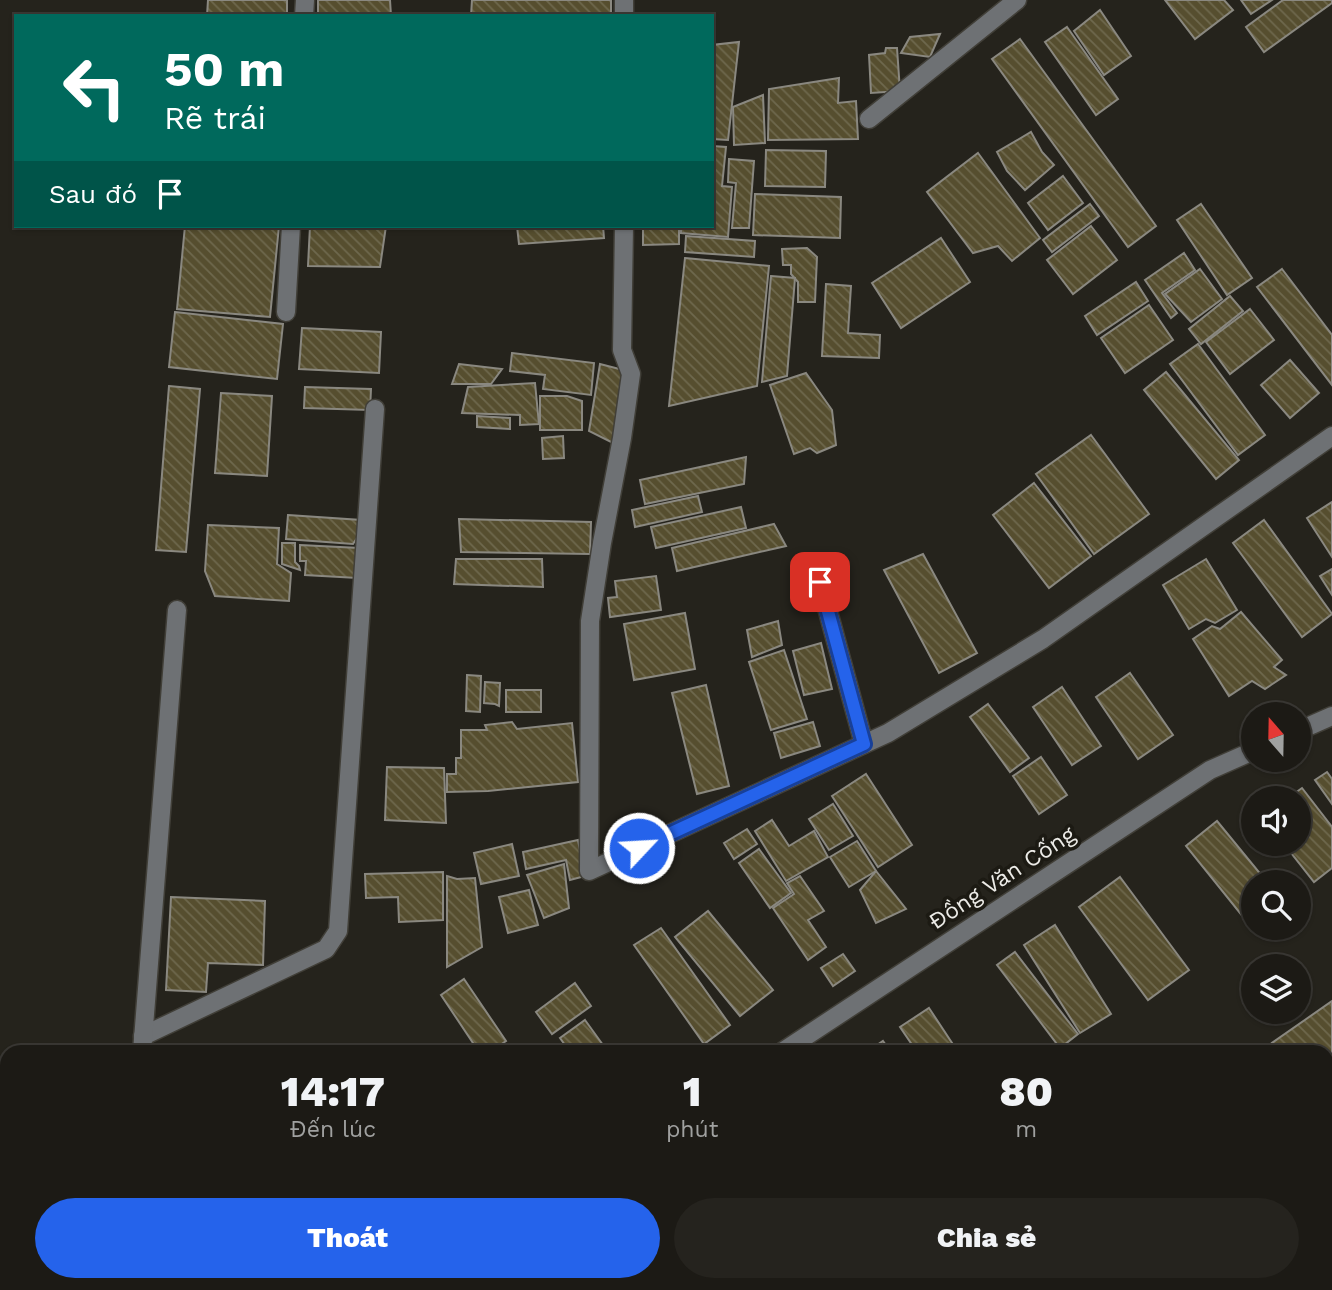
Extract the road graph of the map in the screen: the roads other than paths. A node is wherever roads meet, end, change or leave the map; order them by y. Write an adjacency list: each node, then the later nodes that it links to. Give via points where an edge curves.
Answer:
1 (1017, 0): 2 (street)
2 (869, 119)
3 (291, 228): 5 (street)
4 (624, 228): 12 (street, via 622,350 631,374 590,621 589,871)
5 (286, 312)
6 (375, 409): 14 (street, via 338,931 326,949)
7 (1332, 436): 12 (street, via 1043,639)
8 (820, 582): 12 (street)
9 (177, 610): 14 (street)
10 (1332, 716): 11 (street)
11 (1311, 725)
12 (864, 744)
13 (1241, 756): 15 (street, Đồng Văn Cống, via 1210,770)
14 (143, 1044)
15 (793, 1045)

